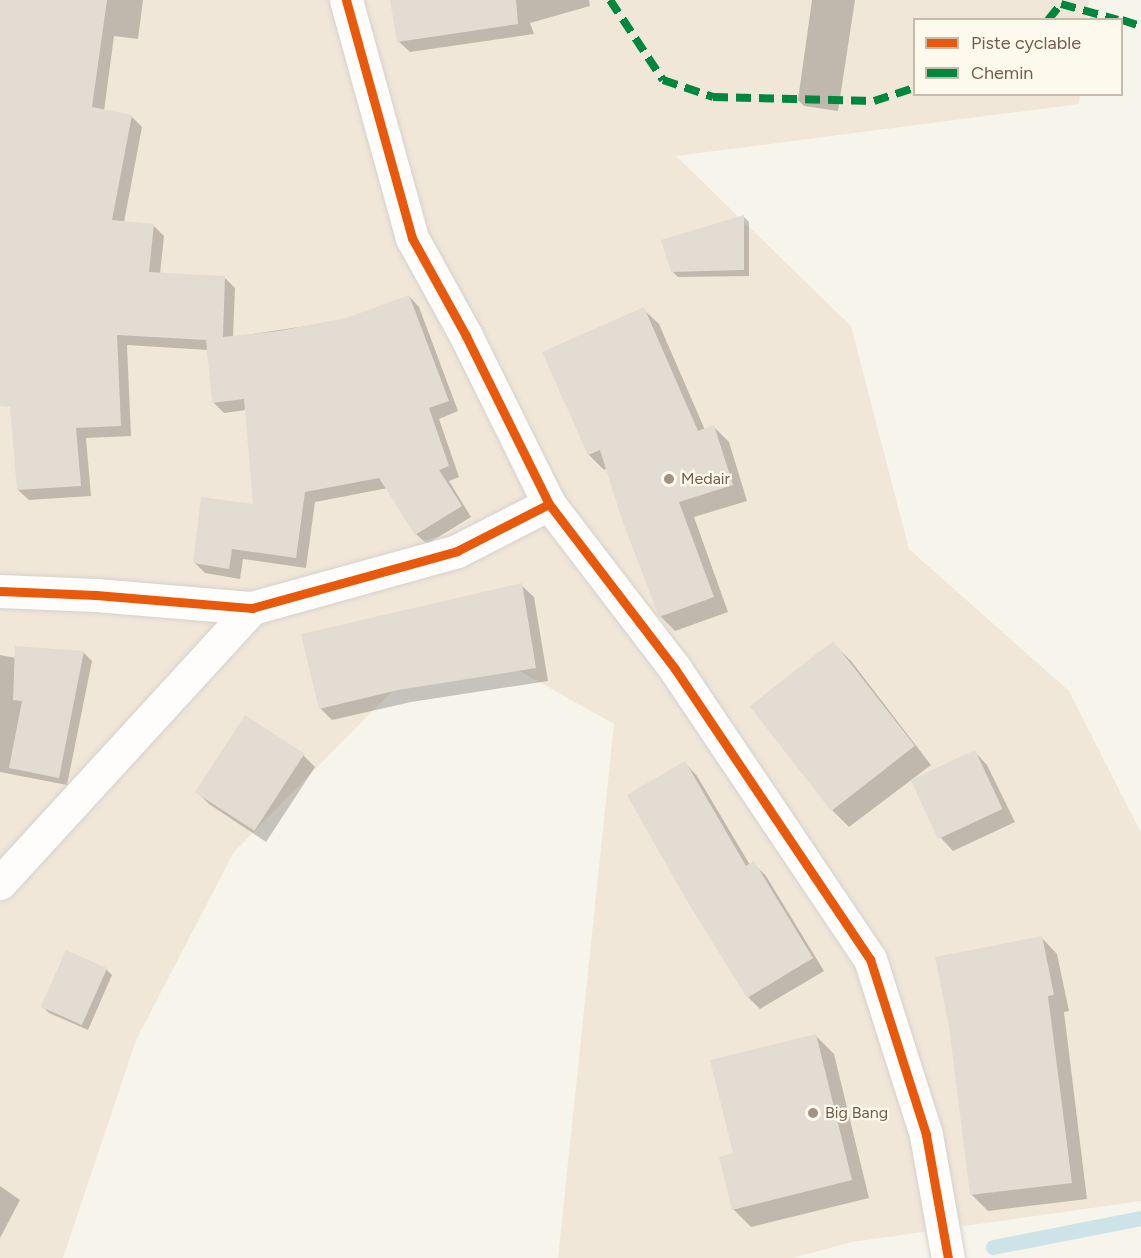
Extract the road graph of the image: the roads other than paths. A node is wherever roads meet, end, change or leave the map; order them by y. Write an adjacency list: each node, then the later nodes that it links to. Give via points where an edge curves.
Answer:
1 (346, 0): 2 (street, via 412,238 466,336)
2 (549, 504): 4 (street, via 458,551); 6 (street, via 675,669 870,959 926,1135)
3 (0, 591): 4 (street)
4 (252, 608): 5 (street)
5 (0, 883)
6 (948, 1258)

